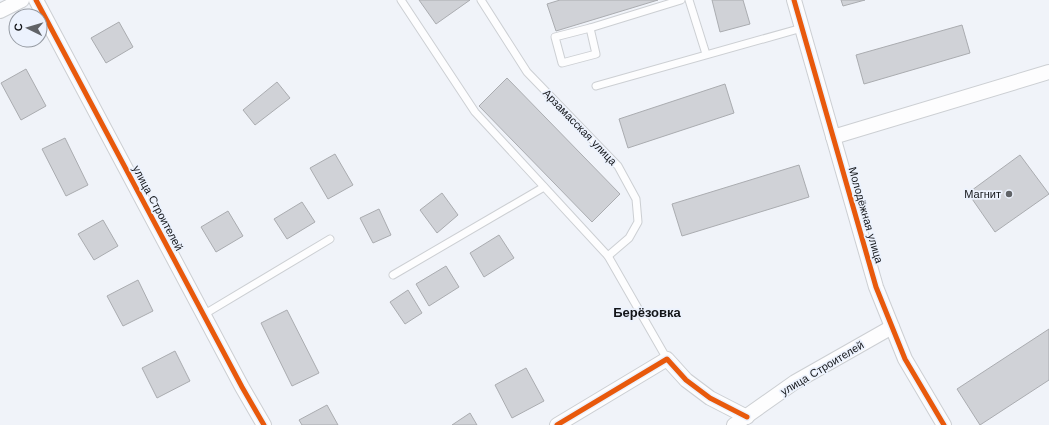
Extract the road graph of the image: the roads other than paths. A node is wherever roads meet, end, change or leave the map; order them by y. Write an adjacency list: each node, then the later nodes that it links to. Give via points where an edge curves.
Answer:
1 (22, 0): 8 (street)
2 (36, 0): 19 (street, улица Строителей)
3 (402, 0): 15 (lane, via 475,112)
4 (481, 0): 17 (lane, Арзамасская улица, via 527,72 618,166 636,199 638,222 629,238)
5 (681, 0): 9 (lane)
6 (689, 0): 11 (lane)
7 (794, 0): 10 (street, Молодёжная улица)
8 (0, 11)
9 (590, 28): 9 (lane, via 596,54 562,63 555,37)
10 (802, 28): 11 (lane); 14 (street, Молодёжная улица)
11 (706, 54): 13 (lane)
12 (1049, 72): 14 (street)
13 (596, 86)
14 (833, 137): 20 (street, Молодёжная улица, via 876,287)
15 (544, 186): 17 (lane); 18 (lane)
16 (330, 239): 19 (lane)
17 (608, 256): 21 (lane)
18 (392, 275)
19 (203, 315): 23 (street, улица Строителей)
20 (892, 327): 22 (street, улица Строителей, via 795,382); 26 (street, Молодёжная улица, via 905,359)
21 (667, 359): 22 (street, via 686,380 710,398); 24 (street)
22 (747, 417): 25 (street, улица Строителей)
23 (264, 425)
24 (557, 425)
25 (734, 425)
26 (944, 425)

